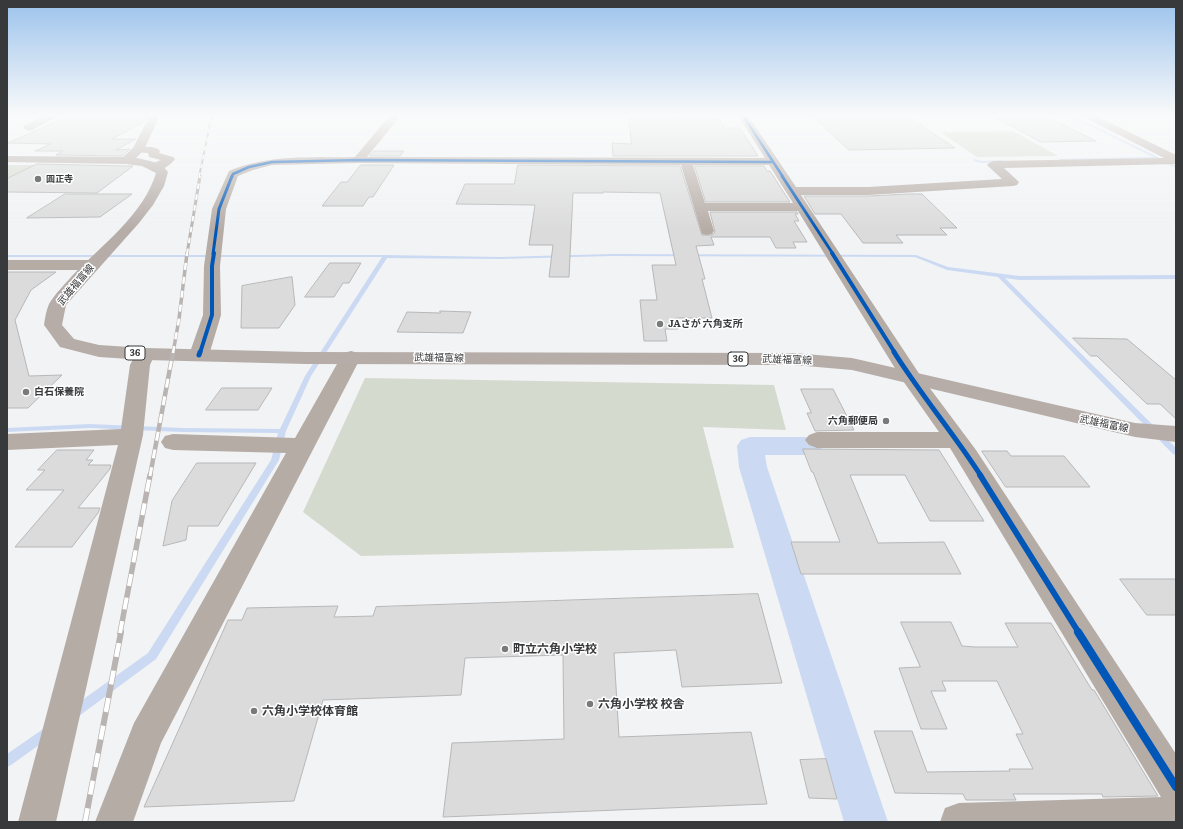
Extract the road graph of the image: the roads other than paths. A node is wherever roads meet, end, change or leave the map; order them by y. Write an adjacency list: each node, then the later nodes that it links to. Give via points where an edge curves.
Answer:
1 (135, 153): 8 (main road)
2 (154, 153): 12 (street, via 155,156 169,159)
3 (364, 153): 7 (street)
4 (767, 153): 11 (street)
5 (1155, 153): 9 (street)
6 (7, 159): 8 (main road)
7 (358, 160): 10 (street); 20 (street, via 272,162 249,166 233,174 219,209 212,266 212,315)
8 (126, 161): 12 (main road)
9 (1171, 161): 13 (street, via 993,165 1013,182 868,190)
10 (686, 162): 11 (street); 14 (street)
11 (773, 162): 13 (street)
12 (155, 167): 17 (main road, 武雄福富線 / 36, via 162,172 157,190)
13 (791, 191): 15 (street)
14 (700, 206): 15 (street); 16 (street)
15 (802, 208): 22 (street)
16 (707, 231)
17 (97, 260): 18 (street); 19 (main road, 武雄福富線 / 36, via 58,305 53,325 67,343 99,351)
18 (7, 266)
19 (145, 354): 20 (main road, 武雄福富線 / 36); 23 (street, via 140,365)
20 (199, 355): 21 (main road, 武雄福富線 / 36)
21 (342, 357): 22 (main road, 武雄福富線 / 36, via 794,359 852,364); 28 (street)
22 (911, 378): 24 (main road, 武雄福富線 / 36, via 1135,430); 29 (street)
23 (133, 428): 26 (street, via 111,438); 32 (street)
24 (1173, 434)
25 (817, 440): 29 (street)
26 (7, 442)
27 (173, 442): 28 (street)
28 (297, 446): 33 (street, via 244,556 146,735)
29 (961, 448): 30 (street)
30 (1176, 787)
31 (1176, 816): 34 (street)
32 (37, 822)
33 (114, 822)
34 (959, 822)

